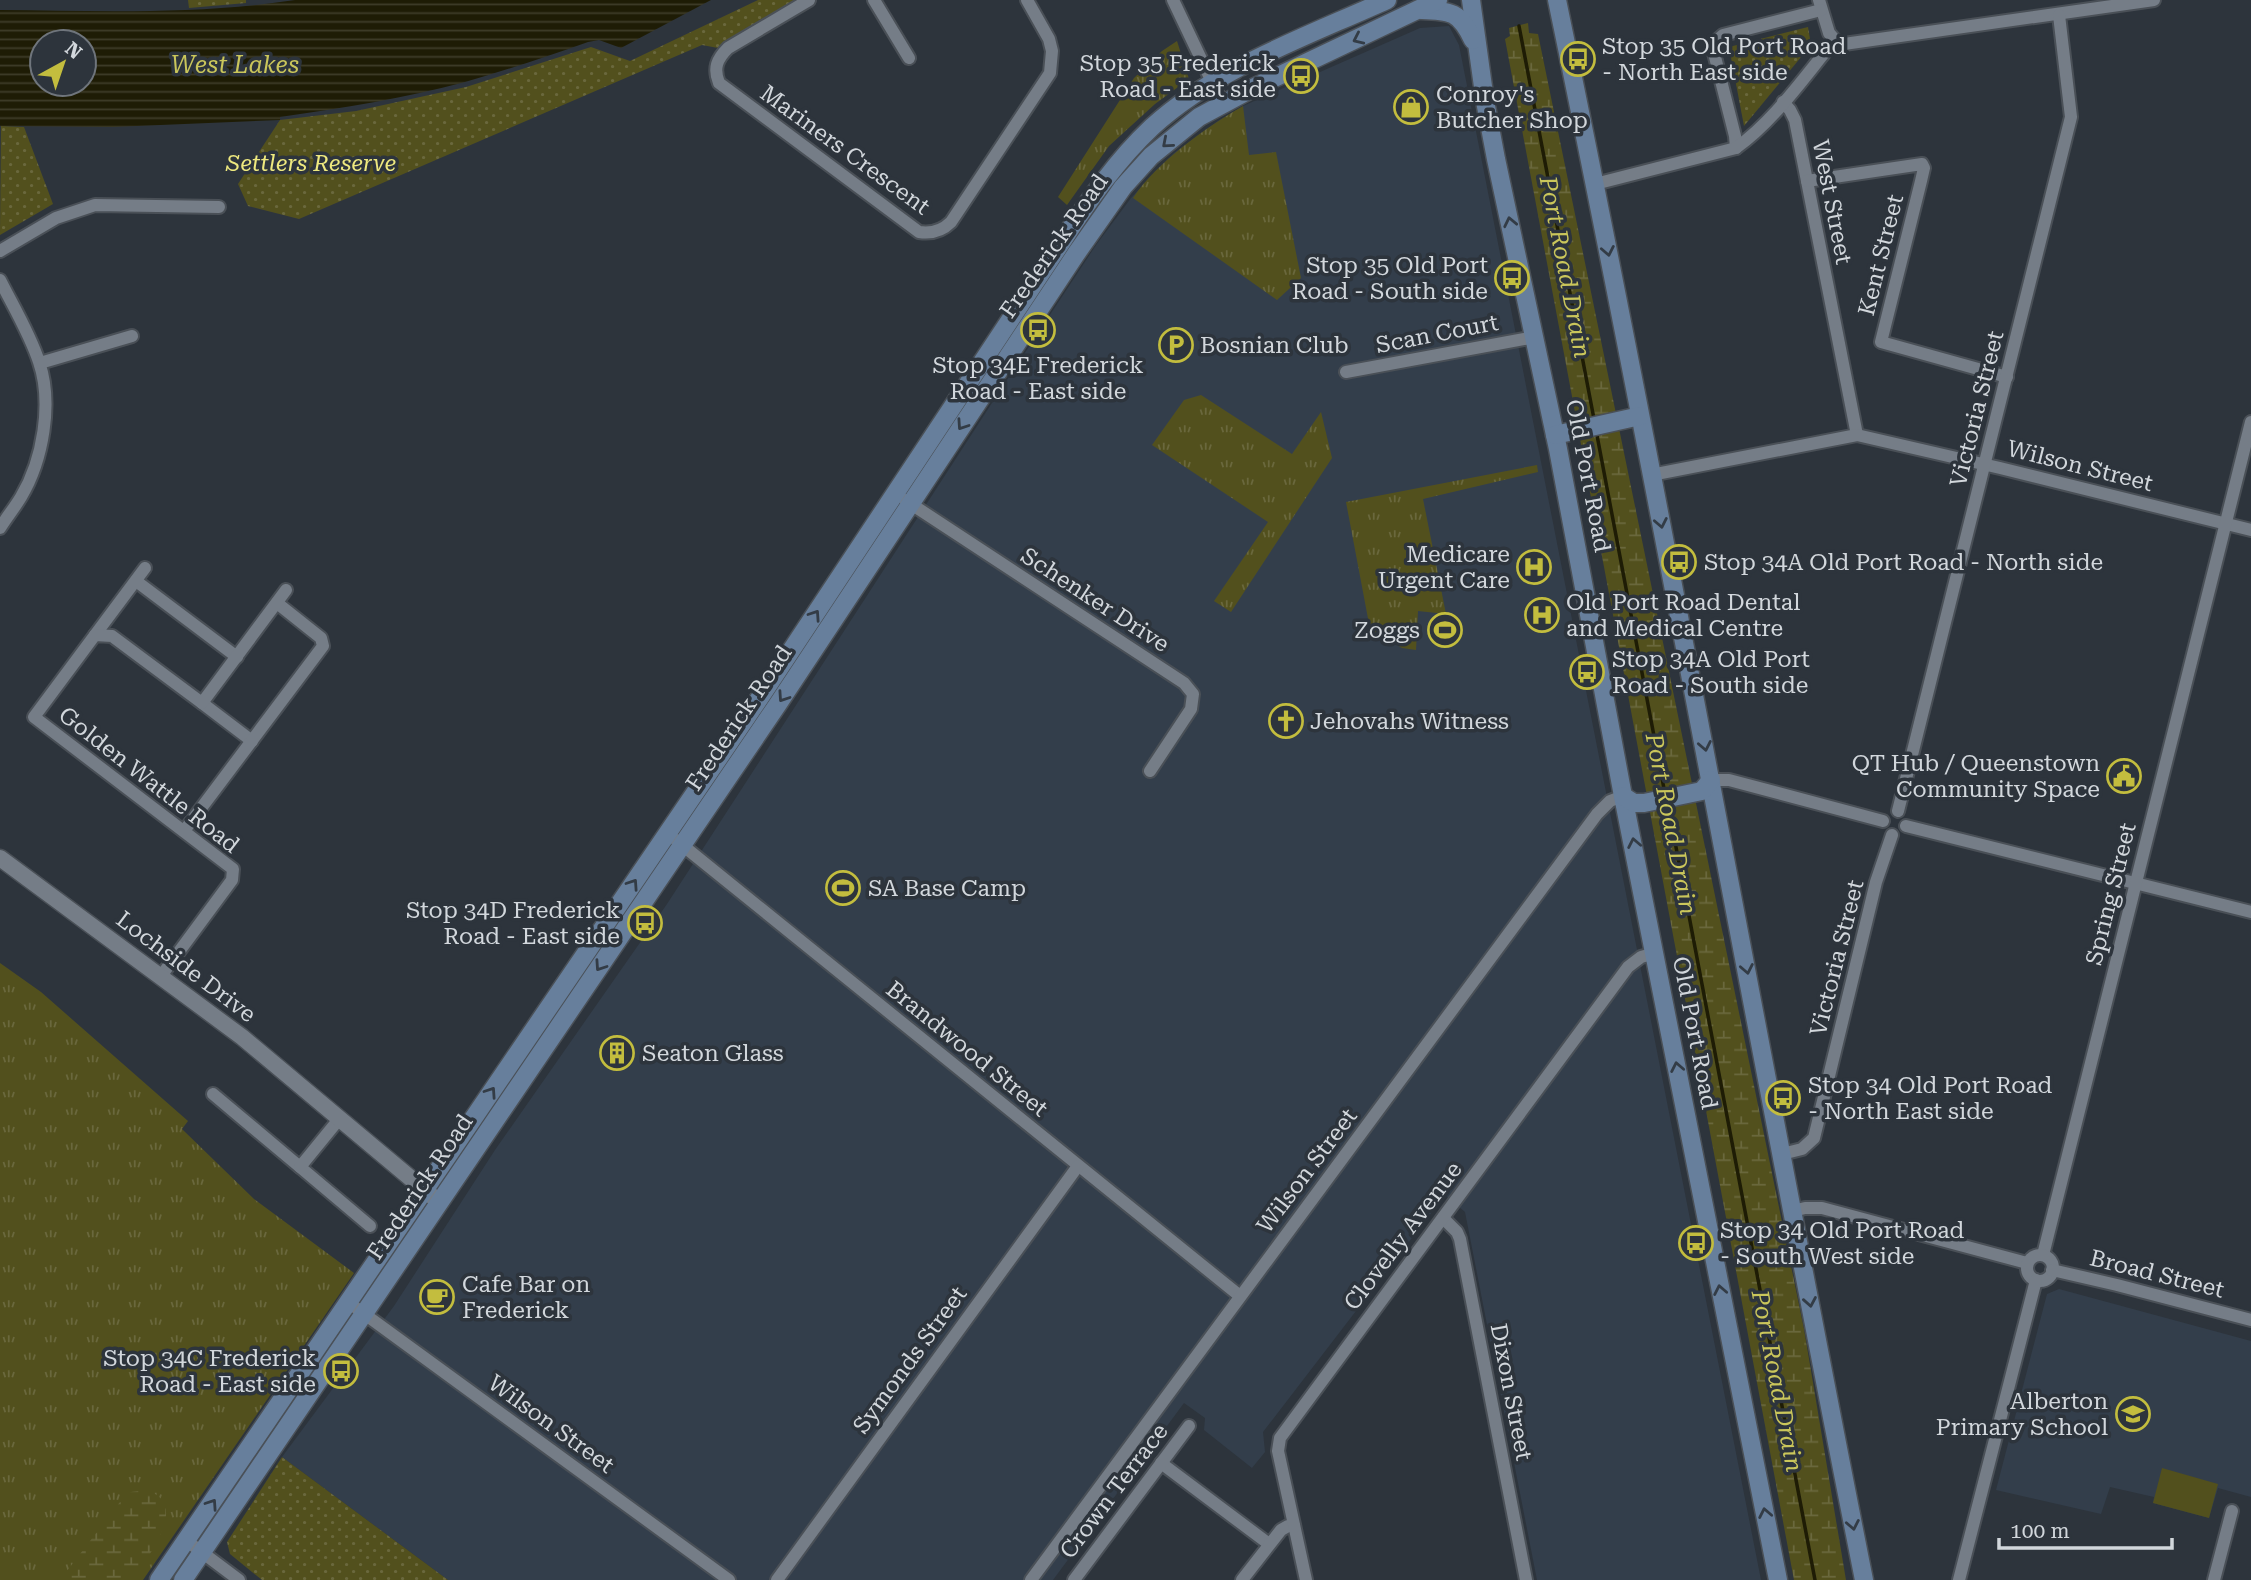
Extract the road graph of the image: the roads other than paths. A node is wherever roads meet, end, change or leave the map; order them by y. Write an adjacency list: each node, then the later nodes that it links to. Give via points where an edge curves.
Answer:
1 (810, 0): 3 (street, Mariners Crescent, via 728,48 716,65 719,83 919,232 928,233 951,222 1050,73 1049,39)
2 (874, 0): 15 (street)
3 (1027, 0)
4 (1173, 0): 16 (street)
5 (1387, 0): 16 (main road, Frederick Road)
6 (1438, 0): 11 (main road, Frederick Road)
7 (1471, 0): 14 (main road, Old Port Road)
8 (1557, 0): 21 (main road)
9 (2154, 0): 12 (street)
10 (1820, 5): 13 (street); 19 (street, via 1723,35 1715,42)
11 (1420, 9): 14 (main road, via 1446,11 1464,21); 18 (main road, Frederick Road, one-way to 18)
12 (2059, 15): 13 (street, via 1844,44); 29 (street, Victoria Street, via 2071,117)
13 (1835, 40): 17 (street)
14 (1477, 49): 26 (main road, Old Port Road, one-way to 14)
15 (909, 58)
16 (1213, 83): 18 (street); 36 (main road, Frederick Road, via 1152,127 1111,173 1068,232)
17 (1783, 102): 19 (street); 20 (street, West Street, via 1795,120)
18 (1222, 103): 36 (main road, Frederick Road, one-way to 36, via 1182,129 1123,187)
19 (1735, 148): 21 (street)
20 (1807, 181): 29 (street, Kent Street, via 1922,164 1922,181 1881,342); 33 (street, West Street)
21 (1595, 184): 30 (main road, one-way to 30)
22 (219, 207): 23 (street, via 95,205 56,218)
23 (0, 251)
24 (0, 280): 27 (street)
25 (132, 336): 27 (street)
26 (1535, 337): 28 (street, Scan Court); 32 (main road, Old Port Road)
27 (40, 363): 38 (street, via 44,425 39,455 22,496)
28 (1346, 372)
29 (2007, 377): 34 (street, Victoria Street)
30 (1640, 416): 32 (main road); 35 (main road)
31 (2251, 422): 37 (street, Spring Street)
32 (1555, 435): 50 (main road, Old Port Road)
33 (1857, 435): 34 (street, Wilson Street); 35 (street, Wilson Street)
34 (1985, 464): 37 (street, Wilson Street); 51 (street, Victoria Street)
35 (1651, 475): 49 (main road, one-way to 49)
36 (903, 499): 48 (street, Schenker Drive, via 1184,683 1194,694 1191,709); 55 (main road, Frederick Road, one-way to 36); 57 (main road, Frederick Road, one-way to 57)
37 (2225, 523): 39 (street, Wilson Street); 59 (street, Spring Street)
38 (0, 528)
39 (2251, 530)
40 (145, 568): 41 (street)
41 (136, 581): 44 (street); 45 (street)
42 (286, 590): 43 (street)
43 (277, 603): 45 (street); 47 (street, via 321,638 323,646)
44 (95, 635): 46 (street, via 112,636); 54 (street, Golden Wattle Road, via 34,716)
45 (237, 657): 46 (street)
46 (202, 703): 47 (street)
47 (251, 741): 54 (street)
48 (1150, 771)
49 (1704, 786): 50 (main road, via 1644,803); 52 (street, via 1729,780); 65 (main road, one-way to 65)
50 (1623, 796): 61 (main road, Old Port Road, one-way to 50); 77 (street, Wilson Street, via 1597,814)
51 (1898, 811): 52 (street, via 1889,812); 53 (street, via 1905,817)
52 (1883, 821): 56 (street)
53 (1906, 827): 56 (street); 59 (street)
54 (184, 831): 62 (street, Golden Wattle Road, via 233,869 232,880)
55 (668, 833): 57 (street, Brandwood Street); 68 (main road, Frederick Road, one-way to 55)
56 (1892, 835): 65 (street, Victoria Street, via 1876,882 1814,1138 1801,1149)
57 (682, 845): 66 (street, Brandwood Street); 69 (main road, Frederick Road, one-way to 69)
58 (0, 858): 62 (street, Lochside Drive)
59 (2136, 883): 60 (street); 73 (street, Spring Street)
60 (2251, 912)
61 (1655, 953): 71 (street, Clovelly Avenue, via 1628,967); 98 (main road, Old Port Road, one-way to 61)
62 (161, 976): 64 (street, Lochside Drive)
63 (214, 1094): 67 (street)
64 (340, 1118): 67 (street); 68 (street, Lochside Drive)
65 (1782, 1154): 70 (main road)
66 (1078, 1166): 77 (street, Brandwood Street); 92 (street, Symonds Street)
67 (300, 1167): 72 (street)
68 (425, 1189): 69 (street, Lochside Drive); 78 (main road, Frederick Road)
69 (439, 1202): 79 (main road, Frederick Road)
70 (1793, 1211): 74 (street, via 1822,1208); 99 (main road, one-way to 99)
71 (1443, 1218): 84 (street, Clovelly Avenue, via 1280,1438 1278,1451); 97 (street, Dixon Street, via 1460,1239)
72 (370, 1226)
73 (2043, 1255): 74 (street); 75 (street)
74 (2027, 1263): 76 (street, via 2029,1275)
75 (2052, 1270): 76 (street, via 2048,1277); 80 (street, Broad Street)
76 (2036, 1280): 100 (street)
77 (1240, 1296): 93 (street, Wilson Street)
78 (348, 1302): 79 (street, Wilson Street); 85 (main road, Frederick Road, one-way to 78)
79 (364, 1313): 87 (main road, Frederick Road); 91 (street, Wilson Street)
80 (2251, 1320)
81 (1189, 1426): 82 (street, Crown Terrace)
82 (1161, 1464): 86 (street); 94 (street, Crown Terrace)
83 (2232, 1511): 101 (street)
84 (1294, 1526): 86 (street, via 1285,1528); 96 (street, Clovelly Avenue)
85 (187, 1541): 87 (street); 88 (main road, Frederick Road)
86 (1269, 1544): 95 (street)
87 (201, 1552): 89 (main road, Frederick Road); 90 (street)
88 (159, 1580)
89 (183, 1580)
90 (239, 1580)
91 (729, 1580)
92 (777, 1580)
93 (1031, 1580)
94 (1074, 1580)
95 (1242, 1580)
96 (1306, 1580)
97 (1527, 1580)
98 (1778, 1580)
99 (1864, 1580)
100 (1959, 1580)
101 (2214, 1580)

